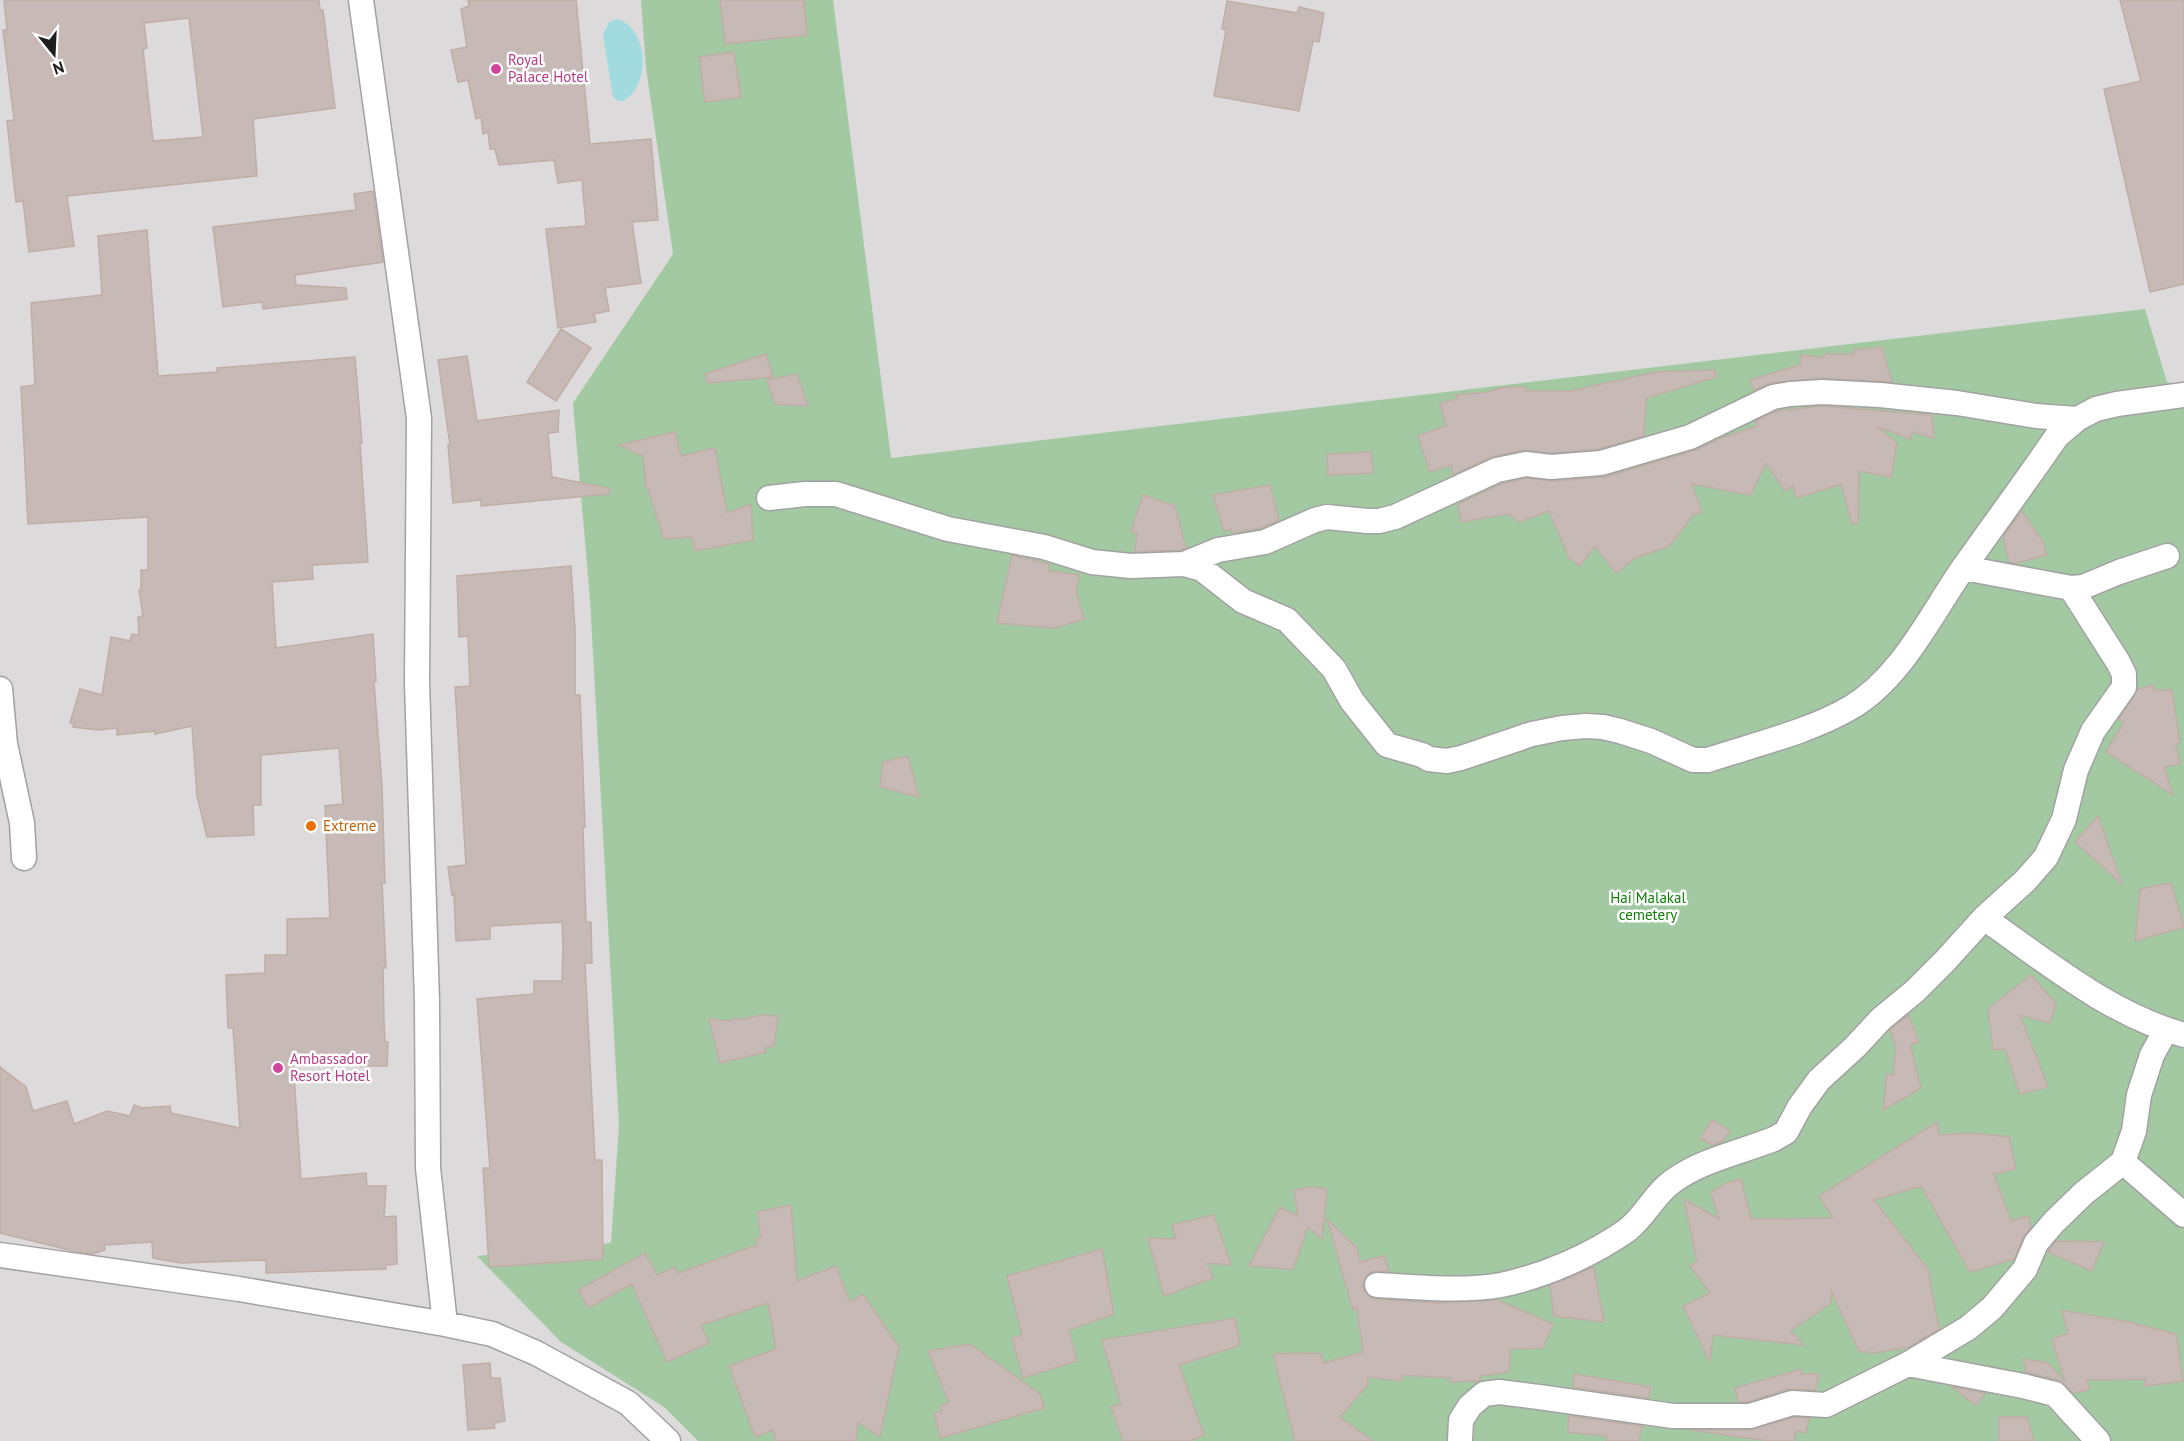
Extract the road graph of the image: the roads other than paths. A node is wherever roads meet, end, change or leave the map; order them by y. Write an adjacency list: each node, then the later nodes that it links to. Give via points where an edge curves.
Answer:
1 (361, 0): 17 (street, via 419,418 417,683 428,1168)
2 (2184, 395): 3 (street, via 2117,404)
3 (2077, 419): 6 (street, via 1880,395 1790,394 1773,397 1690,437 1601,463 1526,464 1497,470 1395,517 1379,521 1315,519 1265,542 1218,550); 7 (street, via 2057,436)
4 (769, 498): 6 (street, via 836,494 948,529 1044,547 1092,562 1131,566)
5 (2168, 556): 8 (street)
6 (1184, 564): 7 (street, via 1202,569 1243,601 1287,620 1334,669 1352,701 1387,745 1447,761 1532,735 1586,726 1603,726 1693,760 1708,760 1815,724 1851,708 1880,685 1915,644)
7 (1964, 568): 8 (street)
8 (2071, 588): 11 (street, via 2118,662 2124,674 2124,687 2093,731 2076,770 2064,819 2046,857)
9 (0, 689): 10 (street)
10 (24, 858)
11 (1984, 918): 12 (street, via 2075,982 2136,1017); 16 (street, via 1938,968 1819,1080 1786,1132 1692,1169 1671,1182 1641,1218 1605,1244 1554,1268 1500,1285)
12 (2175, 1033): 13 (street, via 2152,1055)
13 (2123, 1162): 14 (street); 18 (street, via 2054,1222 2036,1243 2025,1269 1992,1308 1968,1328)
14 (2184, 1215)
15 (0, 1255): 17 (street)
16 (1377, 1285)
17 (446, 1324): 19 (street, via 492,1334 536,1353 628,1403)
18 (1908, 1364): 20 (street, via 1826,1405 1792,1403 1750,1416 1673,1416 1499,1392 1484,1394 1461,1420); 21 (street, via 2055,1394)
19 (668, 1441)
20 (1460, 1441)
21 (2098, 1441)

